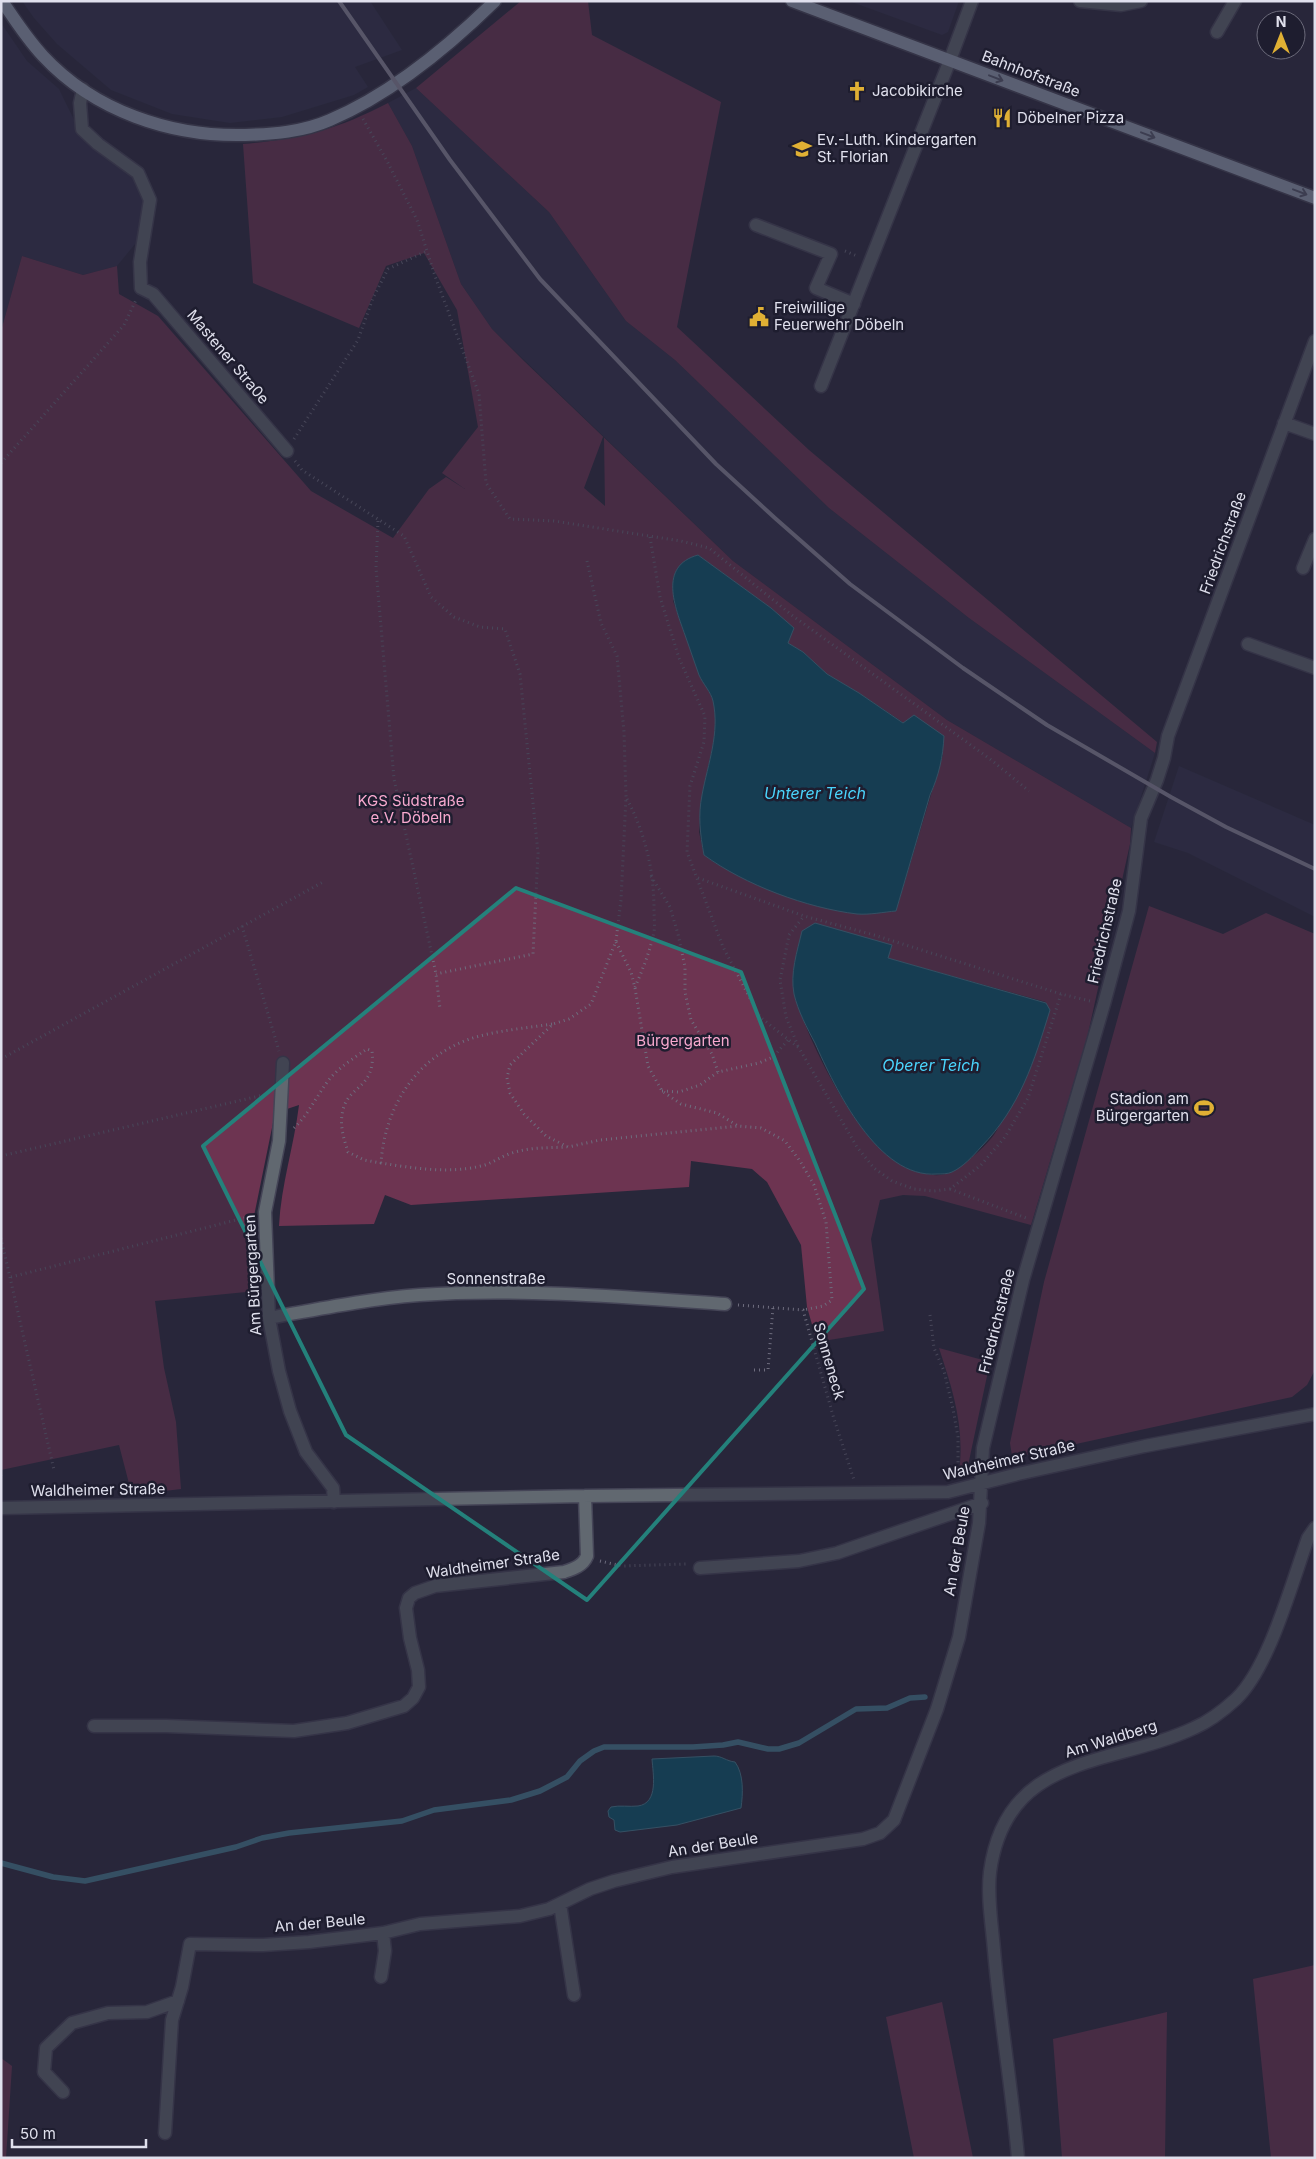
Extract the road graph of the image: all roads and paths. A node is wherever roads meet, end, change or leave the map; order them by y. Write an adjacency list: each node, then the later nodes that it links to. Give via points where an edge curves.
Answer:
1 (2, 1): 10 (main road, via 44,57)
2 (495, 1): 11 (main road, via 410,72)
3 (792, 1): 9 (main road, Bahnhofstraße)
4 (972, 1): 9 (street)
5 (1080, 1): 6 (street, via 1121,5)
6 (1141, 1)
7 (1235, 1): 8 (street)
8 (1217, 32)
9 (950, 60): 12 (main road, Bahnhofstraße, one-way to 12); 16 (street)
10 (84, 89): 11 (main road, via 138,118 169,128 201,133 239,135 289,131 316,125); 17 (street, via 80,103 82,129 138,172 150,200 140,262)
11 (357, 108): 14 (path, via 407,199)
12 (1315, 198)
13 (756, 225): 15 (street)
14 (427, 251): 23 (path, via 388,269 373,298 358,340); 26 (path, via 479,394 486,483 510,518 554,521)
15 (831, 254): 16 (path, via 839,249); 18 (street, via 816,288)
16 (871, 260): 18 (street)
17 (141, 288): 23 (street, Mastener Stra0e, via 153,294); 24 (path, via 124,325)
18 (854, 304): 20 (street)
19 (1315, 341): 21 (street, Friedrichstraße)
20 (821, 386)
21 (1284, 423): 22 (street); 43 (street, Friedrichstraße, via 1168,736 1157,780 1141,818 1129,911)
22 (1315, 434)
23 (287, 451): 25 (path, via 302,470)
24 (1, 463)
25 (378, 521): 40 (path, via 376,568 394,779); 40 (path, via 404,536 432,597 454,617 480,627 505,629 520,674 538,853 533,954)
26 (650, 537): 32 (path, via 709,548 793,616); 35 (path, via 660,597 679,658 705,716 704,742 690,786 688,820 687,852)
27 (1315, 539): 29 (street)
28 (587, 561): 33 (path, via 601,623 618,656)
29 (1303, 568)
30 (1248, 644): 31 (street)
31 (1315, 668)
32 (1029, 791)
33 (626, 796): 34 (path, via 639,822); 39 (path)
34 (652, 876): 41 (path, via 654,930); 50 (path, via 670,907 678,934 691,1020 712,1054)
35 (697, 878): 37 (path); 46 (path, via 723,947 760,1017)
36 (323, 882): 38 (path)
37 (804, 916): 42 (path); 47 (path, via 789,935 780,980 786,1017)
38 (242, 926): 48 (path); 49 (path)
39 (616, 941): 41 (path); 45 (path, via 591,1004 569,1019)
40 (436, 974): 44 (path)
41 (635, 988): 51 (path, via 648,1066)
42 (1061, 994): 43 (path); 58 (path, via 1028,1098 1005,1137 981,1165)
43 (1104, 1004): 60 (street, Friedrichstraße)
44 (440, 1009)
45 (553, 1024): 55 (path, via 510,1065 507,1078 510,1094 524,1114 546,1136); 57 (path, via 475,1037 442,1051 408,1083 395,1106 385,1131)
46 (788, 1039): 47 (path); 50 (path, via 773,1057)
47 (799, 1048): 58 (path, via 857,1147 874,1168 892,1181 914,1189)
48 (1, 1059)
49 (282, 1064): 52 (street, Am Bürgergarten)
50 (718, 1072): 51 (path, via 700,1086 679,1092)
51 (662, 1090): 53 (path, via 681,1104 717,1113)
52 (281, 1091): 54 (street, Am Bürgergarten); 56 (path)
53 (738, 1126): 55 (path, via 625,1137); 65 (path, via 761,1128 785,1141 814,1185 826,1222 832,1300 823,1306)
54 (278, 1142): 57 (path, via 302,1120 329,1080 367,1049 372,1051 374,1062 366,1081 348,1099 343,1110 342,1132 348,1152 364,1160); 59 (street, Am Bürgergarten)
55 (568, 1147): 57 (path, via 529,1149 481,1166 462,1168)
56 (1, 1156)
57 (381, 1163)
58 (950, 1189): 60 (path)
59 (265, 1212): 62 (path); 67 (street, Am Bürgergarten)
60 (1040, 1223): 71 (street, Friedrichstraße, via 983,1448)
61 (1, 1238): 62 (path)
62 (11, 1277): 70 (path)
63 (725, 1304): 64 (path, Sonneneck); 67 (street, Sonnenstraße, via 561,1295 419,1295)
64 (772, 1307): 65 (path, Sonneneck); 68 (path, via 768,1370)
65 (803, 1310): 73 (path, Sonneneck)
66 (930, 1315): 72 (path, via 934,1348 954,1409)
67 (269, 1318): 75 (street, Am Bürgergarten, via 290,1411 306,1452 333,1488)
68 (754, 1370)
69 (1315, 1414): 71 (street, Waldheimer Straße, via 1194,1436)
70 (54, 1470)
71 (982, 1482): 72 (street, Waldheimer Straße); 76 (street, An der Beule)
72 (960, 1489): 73 (street, Waldheimer Straße)
73 (858, 1492): 74 (street, Waldheimer Straße)
74 (585, 1496): 75 (street, Waldheimer Straße); 79 (street)
75 (334, 1502): 77 (street, Waldheimer Straße)
76 (982, 1503): 80 (street, via 838,1553 798,1561); 82 (street, An der Beule, via 960,1628 948,1676 899,1809 887,1827 863,1839 672,1867 614,1881)
77 (1, 1508)
78 (1315, 1528): 89 (street, Am Waldberg, via 1308,1538 1262,1660 1237,1698 1195,1728 1061,1771 1024,1797 1002,1829 992,1864 989,1891)
79 (587, 1556): 80 (path, via 622,1566 693,1564); 81 (street, Waldheimer Straße, via 581,1565 564,1572 435,1586 415,1593 409,1598 406,1615 419,1687 404,1706 347,1723 294,1732)
80 (700, 1568)
81 (94, 1726)
82 (560, 1904): 83 (street, An der Beule, via 520,1916 420,1924); 85 (street)
83 (383, 1933): 84 (street, via 385,1951); 86 (street, An der Beule, via 263,1945 190,1944)
84 (381, 1977)
85 (574, 1994)
86 (178, 2001): 87 (street, via 147,2012 108,2013 72,2023 46,2048 44,2072); 88 (street, via 172,2020)
87 (63, 2092)
88 (165, 2133)
89 (1018, 2158)

